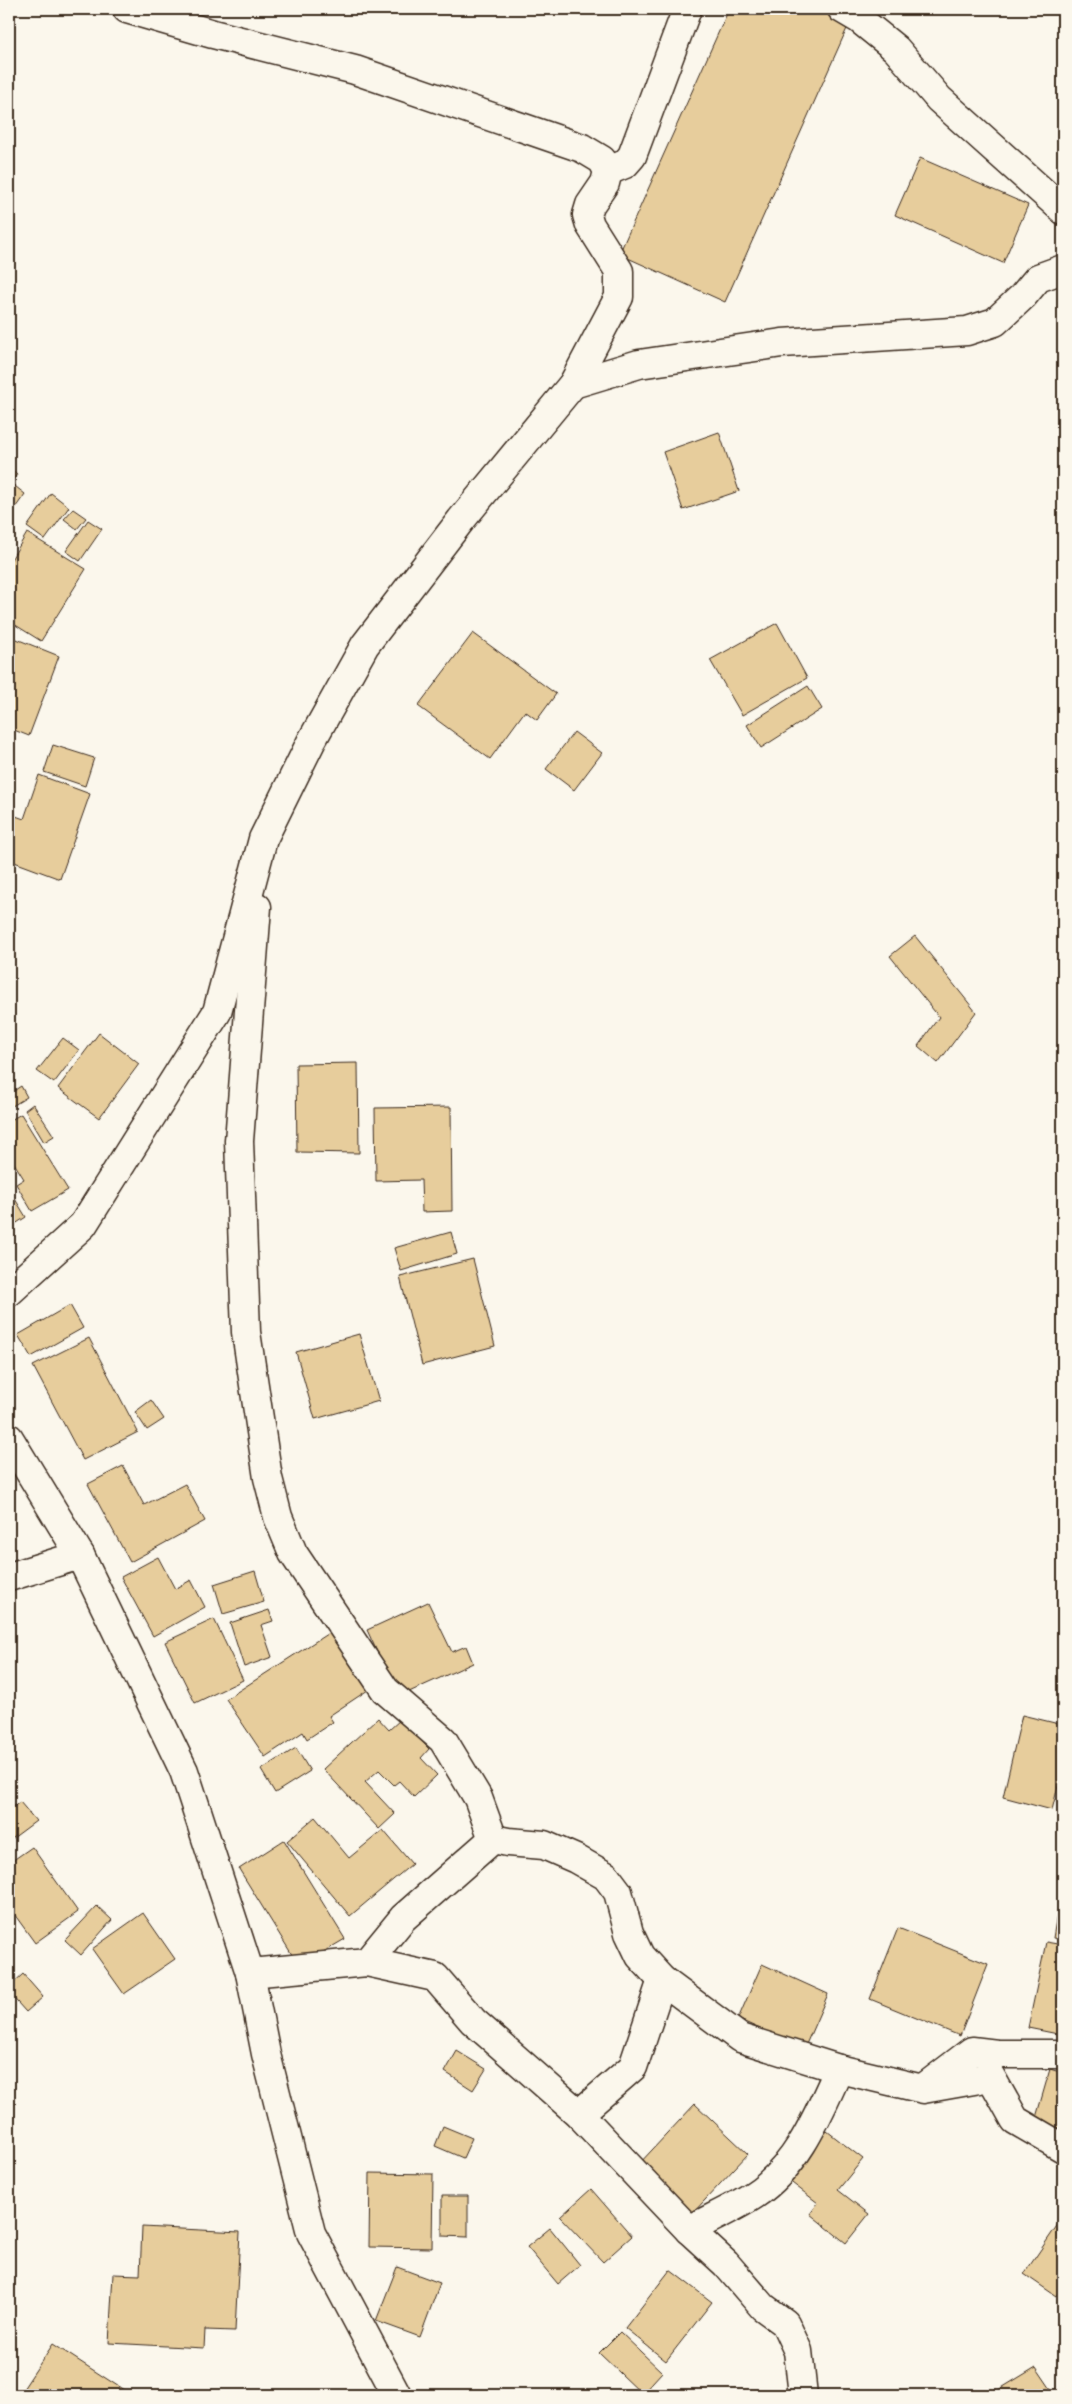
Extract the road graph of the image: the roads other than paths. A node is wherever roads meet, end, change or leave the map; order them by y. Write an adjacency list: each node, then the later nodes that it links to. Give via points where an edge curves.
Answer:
1 (127, 9): 4 (street, via 355,70 582,148 602,160)
2 (687, 9): 4 (street, via 632,156 625,164)
3 (855, 12): 5 (street, via 896,49 939,99)
4 (608, 170): 7 (street, via 605,183 587,215 619,271 619,297)
5 (1063, 210)
6 (1063, 269): 7 (street, via 1038,278 995,322 966,331 782,343 639,364)
7 (573, 384): 8 (street, via 461,520 365,645 312,740)
8 (263, 839): 9 (street, via 216,1012 83,1225); 13 (street, via 239,1141 246,1332 268,1478 278,1517 293,1553 385,1690 442,1740 478,1798)
9 (9, 1292)
10 (9, 1438): 11 (street)
11 (80, 1555): 12 (street); 15 (street, via 184,1771)
12 (9, 1577)
13 (493, 1839): 14 (street, via 403,1918); 16 (street, via 544,1844 606,1876 618,1892 629,1933 640,1956)
14 (367, 1962): 15 (street); 20 (street, via 435,1977 473,2021)
15 (250, 1973): 23 (street, via 266,2054 311,2233)
16 (662, 1980): 18 (street, via 740,2038); 20 (street, via 633,2067)
17 (1063, 2054): 19 (street, via 972,2051)
18 (839, 2069): 19 (street); 22 (street, via 814,2123 792,2160 755,2195)
19 (923, 2089): 21 (street, via 991,2077 1015,2120)
20 (579, 2114): 22 (street)
21 (1063, 2148)
22 (689, 2230): 24 (street, via 726,2264 763,2307 785,2323 798,2351)
23 (397, 2395)
24 (803, 2395)

